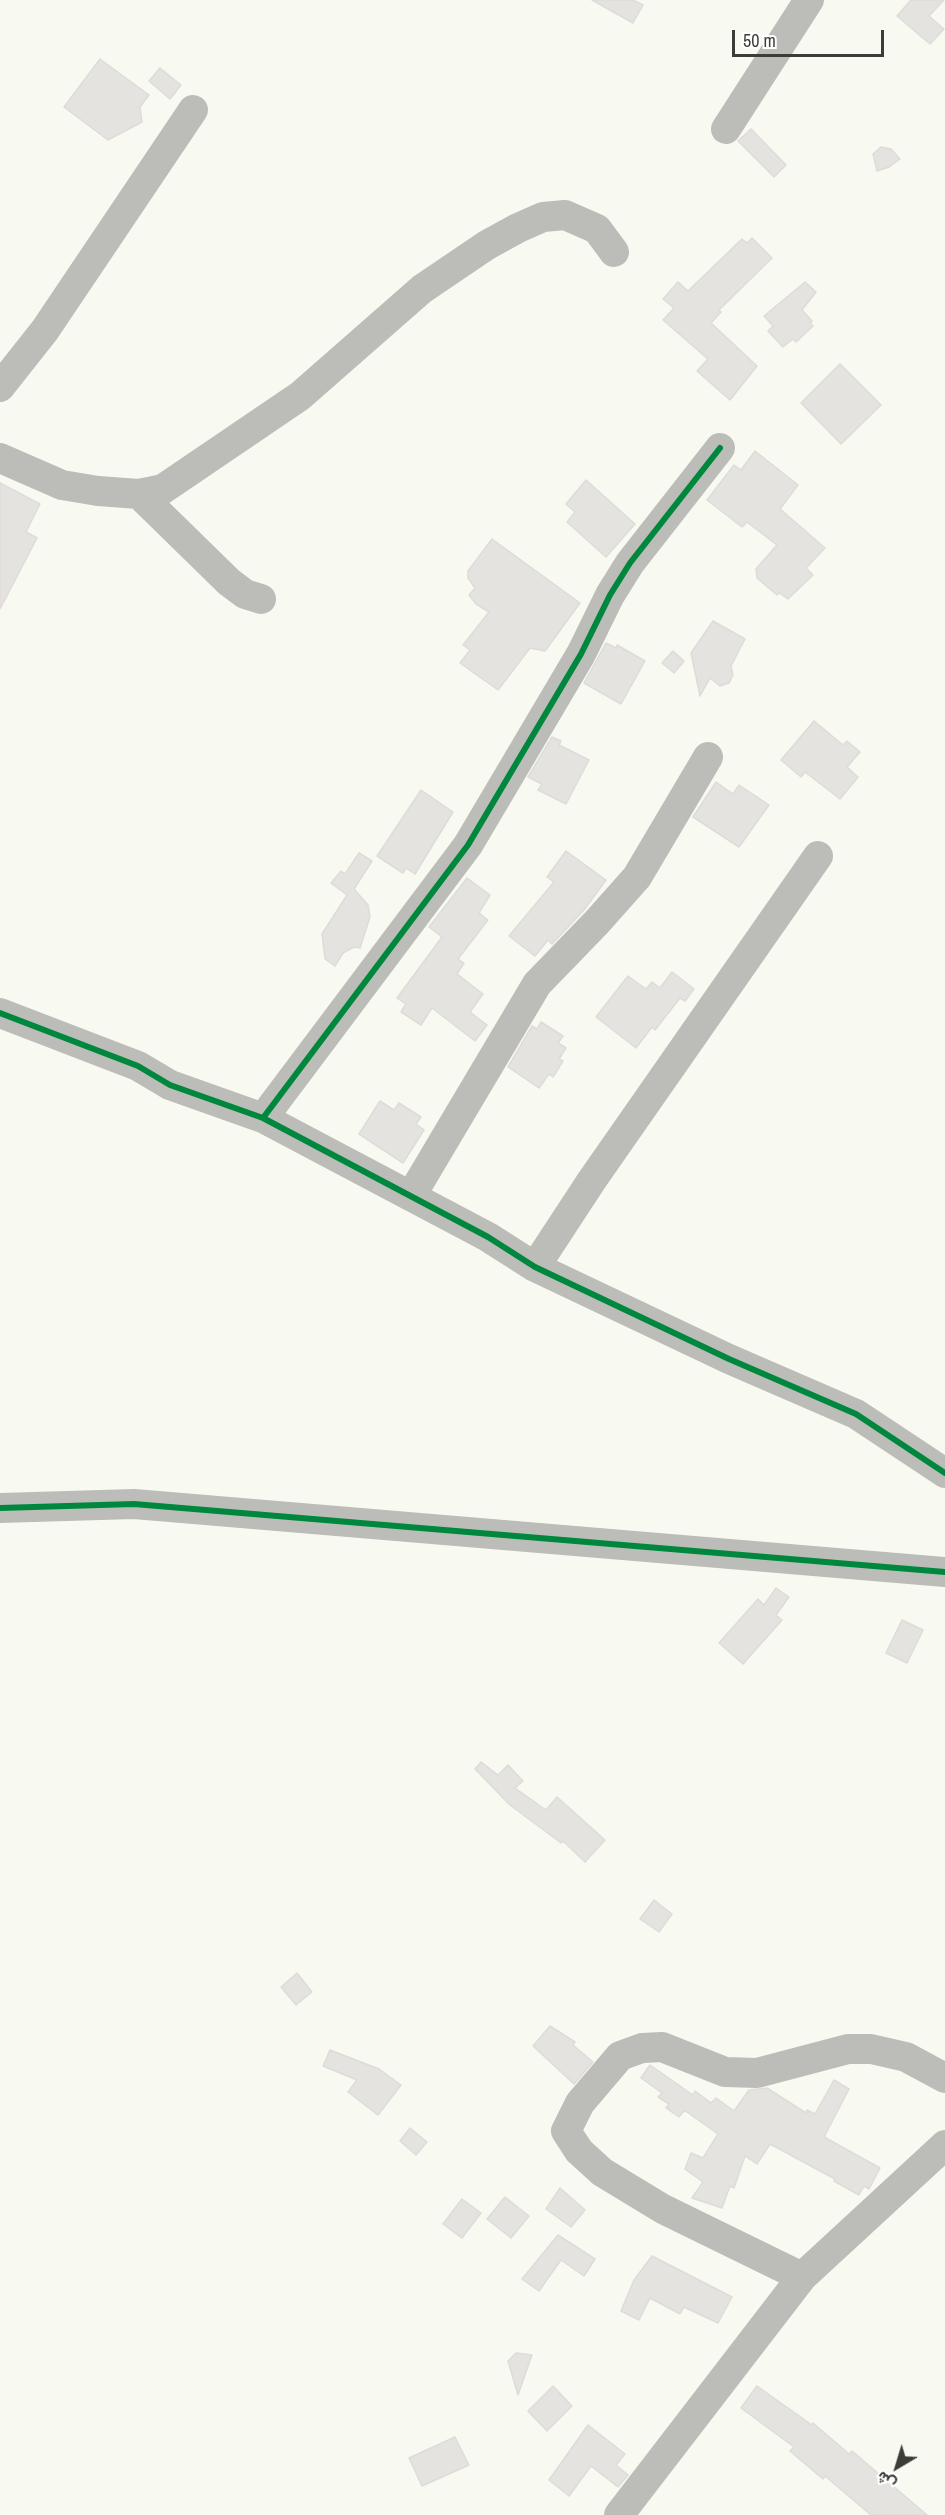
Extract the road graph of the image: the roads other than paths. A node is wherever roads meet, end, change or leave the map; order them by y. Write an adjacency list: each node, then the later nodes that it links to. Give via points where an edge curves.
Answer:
1 (809, 0): 3 (street)
2 (193, 110): 5 (street, via 45,330)
3 (726, 129)
4 (614, 252): 8 (street, via 597,229 565,215 543,217 518,228 422,289 292,401 163,489)
5 (0, 387)
6 (720, 448): 13 (street, via 630,563 468,845)
7 (0, 458): 8 (street, via 62,485)
8 (140, 494): 9 (street, via 229,582 245,594)
9 (261, 599)
10 (708, 757): 14 (street, via 637,877 537,984)
11 (818, 856): 15 (street)
12 (0, 1013): 13 (street, via 138,1066 170,1085)
13 (263, 1118): 14 (street)
14 (411, 1196): 15 (street)
15 (535, 1267): 16 (street, via 856,1414)
16 (945, 1473)
17 (0, 1508): 18 (street, via 134,1504)
18 (945, 1572)
19 (945, 2078): 21 (street, via 906,2057 871,2049 848,2049 758,2073 725,2072 662,2047 642,2048 620,2056 580,2103 566,2131 579,2151 602,2172 663,2209)
20 (945, 2145): 21 (street)
21 (802, 2277): 22 (street)
22 (619, 2515)

